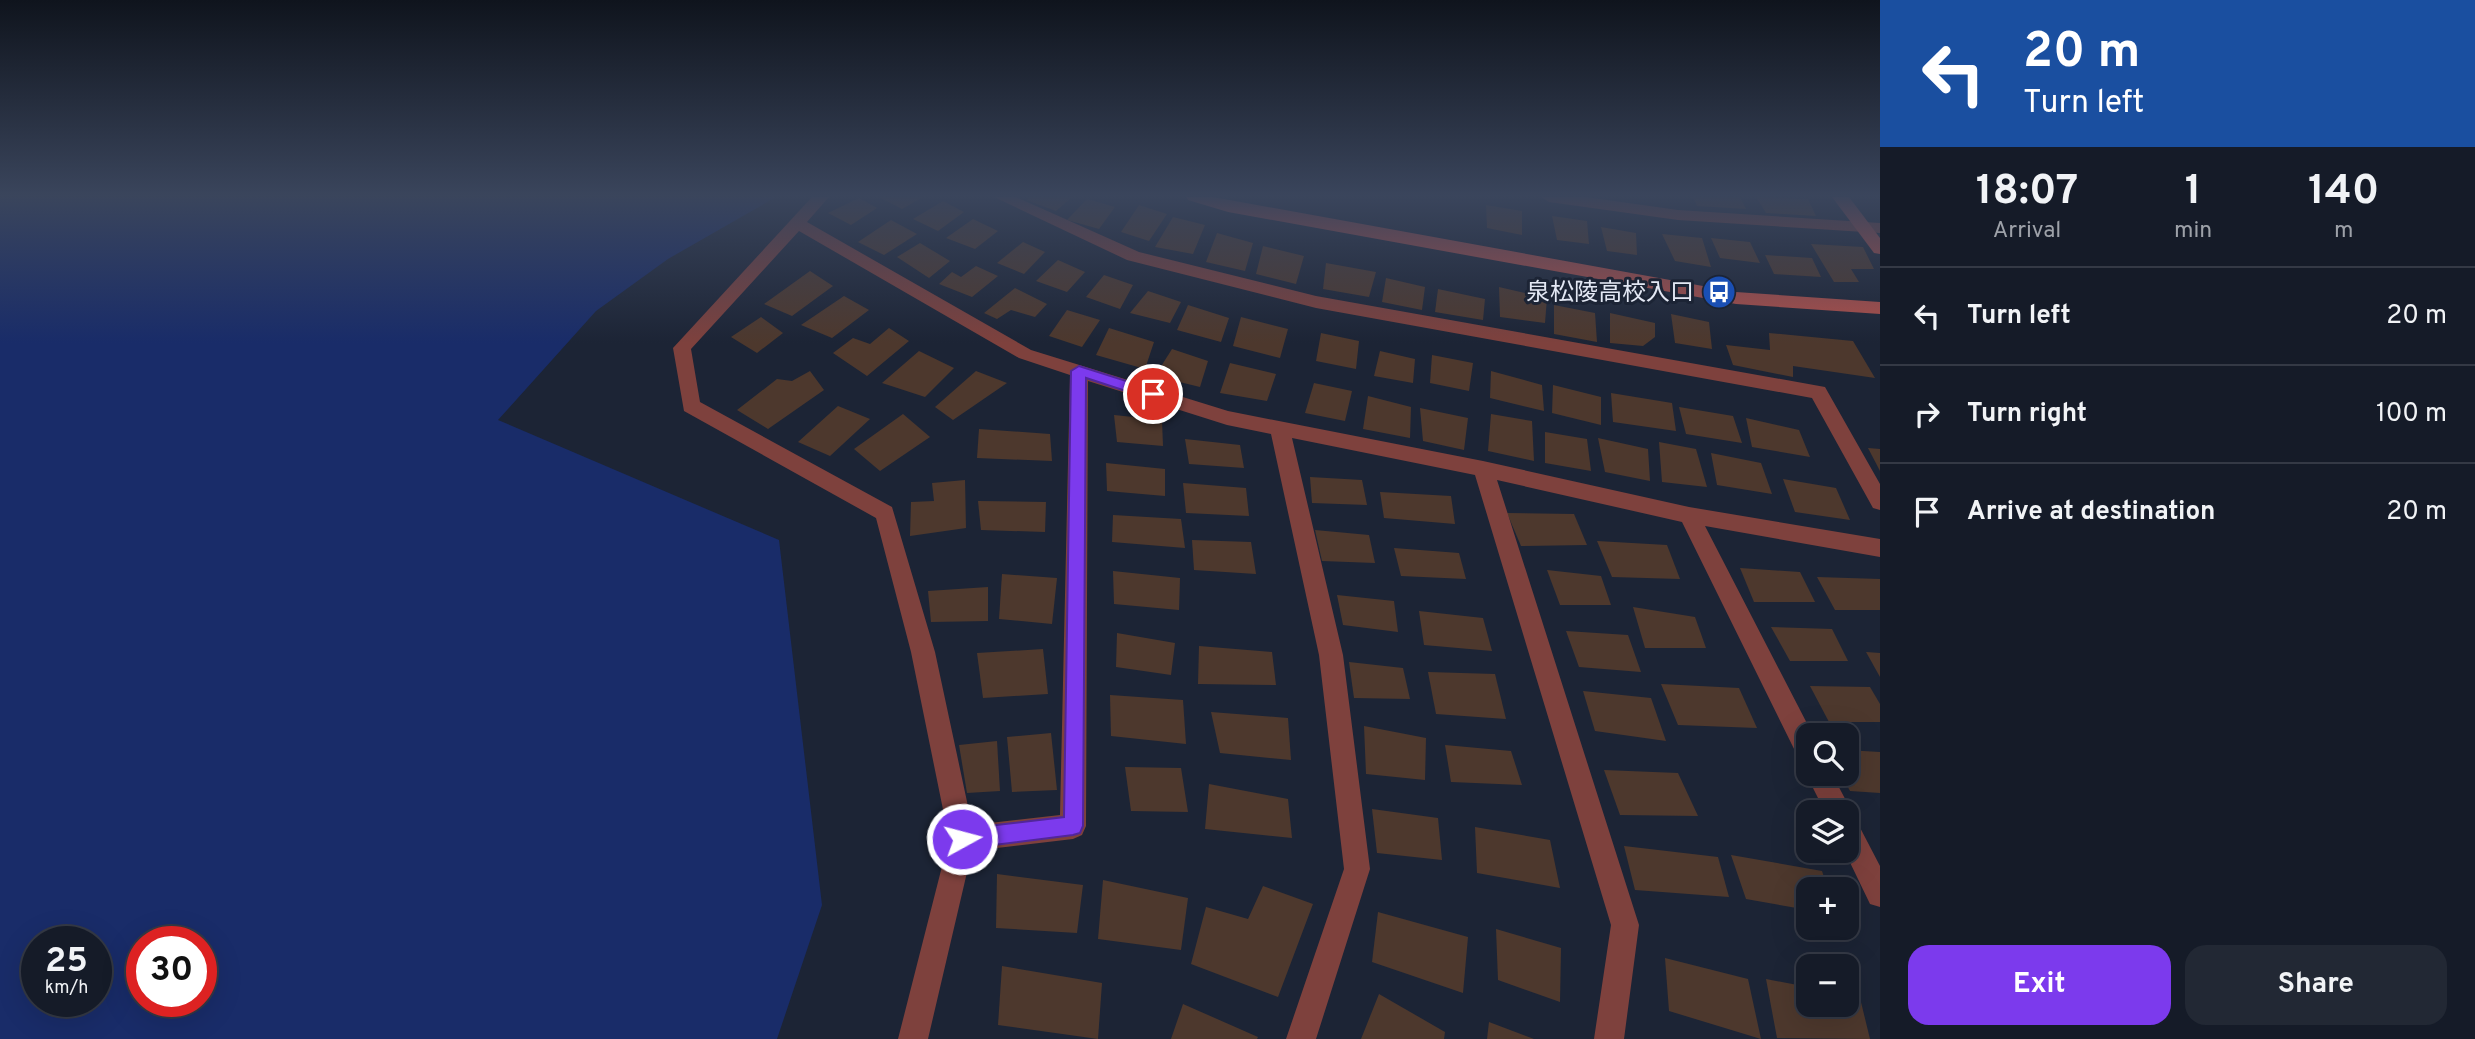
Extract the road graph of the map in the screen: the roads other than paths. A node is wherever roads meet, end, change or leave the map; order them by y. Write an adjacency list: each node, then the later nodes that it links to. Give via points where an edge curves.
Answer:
1 (775, 245): 13 (street, via 682,348 691,406 885,513 923,652)
2 (835, 245): 6 (street, via 1025,354)
3 (1110, 245): 9 (street, via 1133,256 1317,302 1818,392)
4 (1442, 245): 5 (street, via 1735,298)
5 (1880, 308)
6 (1079, 371): 7 (street, via 1227,418); 13 (street, via 1073,826)
7 (1280, 429): 8 (street); 17 (street, via 1331,655 1357,869)
8 (1483, 469): 10 (street); 18 (street, via 1625,926)
9 (1880, 502)
10 (1689, 515): 11 (street); 12 (street)
11 (1880, 548)
12 (1796, 727)
13 (962, 839): 16 (street)
14 (1859, 853): 15 (street)
15 (1880, 894)
16 (913, 1039)
17 (1301, 1039)
18 (1609, 1039)

